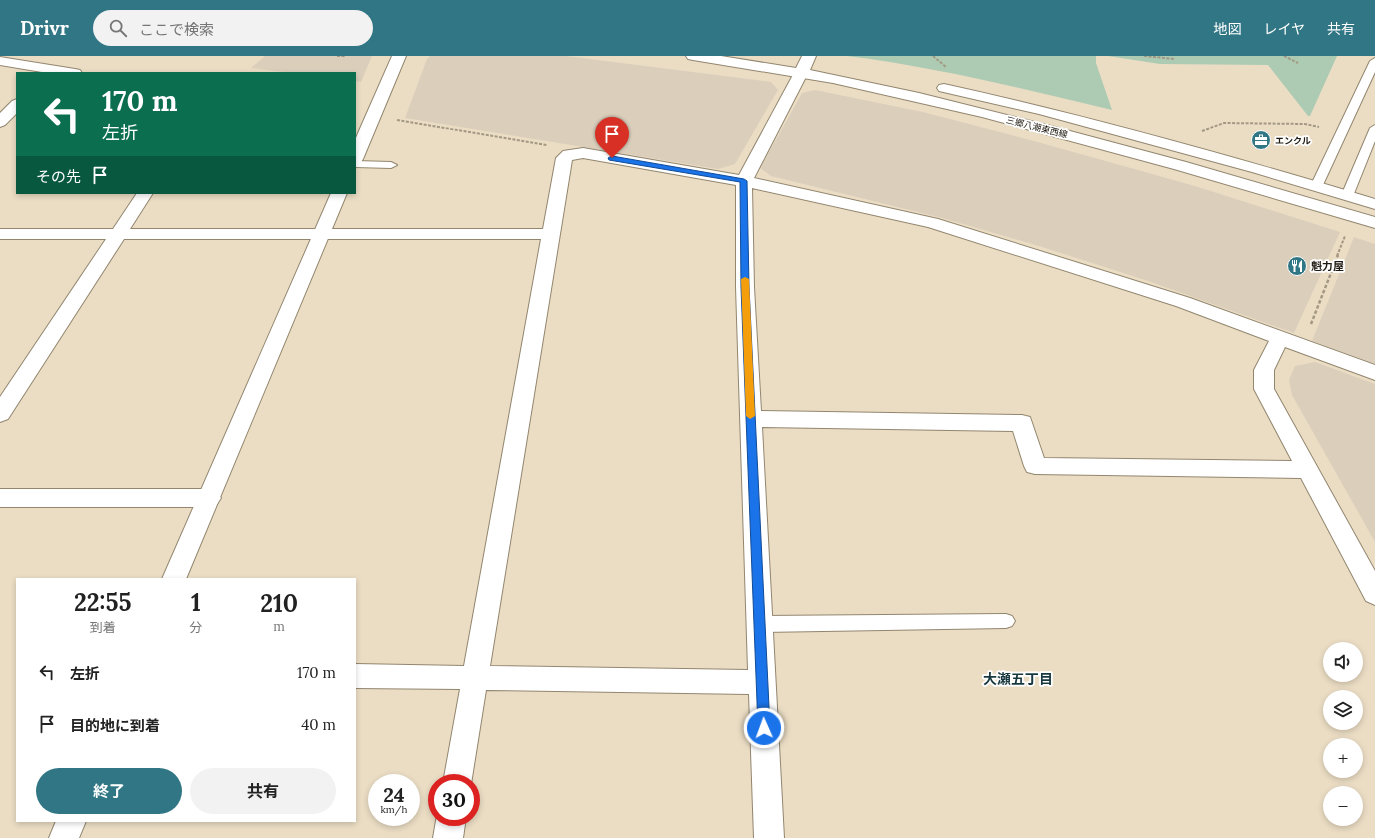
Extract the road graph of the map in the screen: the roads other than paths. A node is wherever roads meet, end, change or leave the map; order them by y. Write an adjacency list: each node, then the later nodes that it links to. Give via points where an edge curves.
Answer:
1 (399, 56): 12 (street)
2 (693, 56): 6 (street, 三郷八潮東西線)
3 (780, 56): 6 (street, 三郷八潮東西線)
4 (1375, 60): 16 (lane)
5 (0, 61): 7 (street)
6 (806, 63): 15 (street); 16 (street, 三郷八潮東西線, via 1042,110); 20 (street, 三郷八潮東西線)
7 (48, 71): 8 (street)
8 (62, 72)
9 (16, 105): 10 (street)
10 (1, 119)
11 (1375, 128): 19 (lane)
12 (356, 157)
13 (356, 164): 14 (lane)
14 (391, 165)
15 (744, 181): 26 (street, via 583,153 568,154 564,158); 28 (street, via 932,223 1183,302); 31 (street)
16 (1316, 187): 19 (street, 三郷八潮東西線); 20 (street)
17 (144, 194): 27 (street)
18 (339, 194): 25 (street)
19 (1347, 196): 21 (street, 三郷八潮東西線); 22 (street)
20 (1309, 203): 22 (street, 三郷八潮東西線)
21 (1375, 204)
22 (1341, 212): 23 (street, 三郷八潮東西線)
23 (1375, 223)
24 (0, 234): 27 (street)
25 (321, 234): 26 (street); 27 (street); 34 (street)
26 (551, 234): 40 (street)
27 (118, 235): 30 (street)
28 (1280, 338): 29 (street); 32 (street, via 1264,370 1264,389)
29 (1375, 373)
30 (0, 414)
31 (750, 419): 32 (street, via 1022,423 1035,466); 38 (street)
32 (1308, 470): 36 (street)
33 (0, 498): 34 (street)
34 (209, 498): 35 (street)
35 (174, 578)
36 (1375, 594)
37 (1006, 621): 38 (lane)
38 (759, 624): 41 (street)
39 (356, 676): 40 (street)
40 (475, 677): 41 (street); 42 (street)
41 (762, 682): 47 (street)
42 (459, 774)
43 (71, 822): 45 (street)
44 (450, 826): 46 (street)
45 (64, 838)
46 (448, 838)
47 (768, 838)

